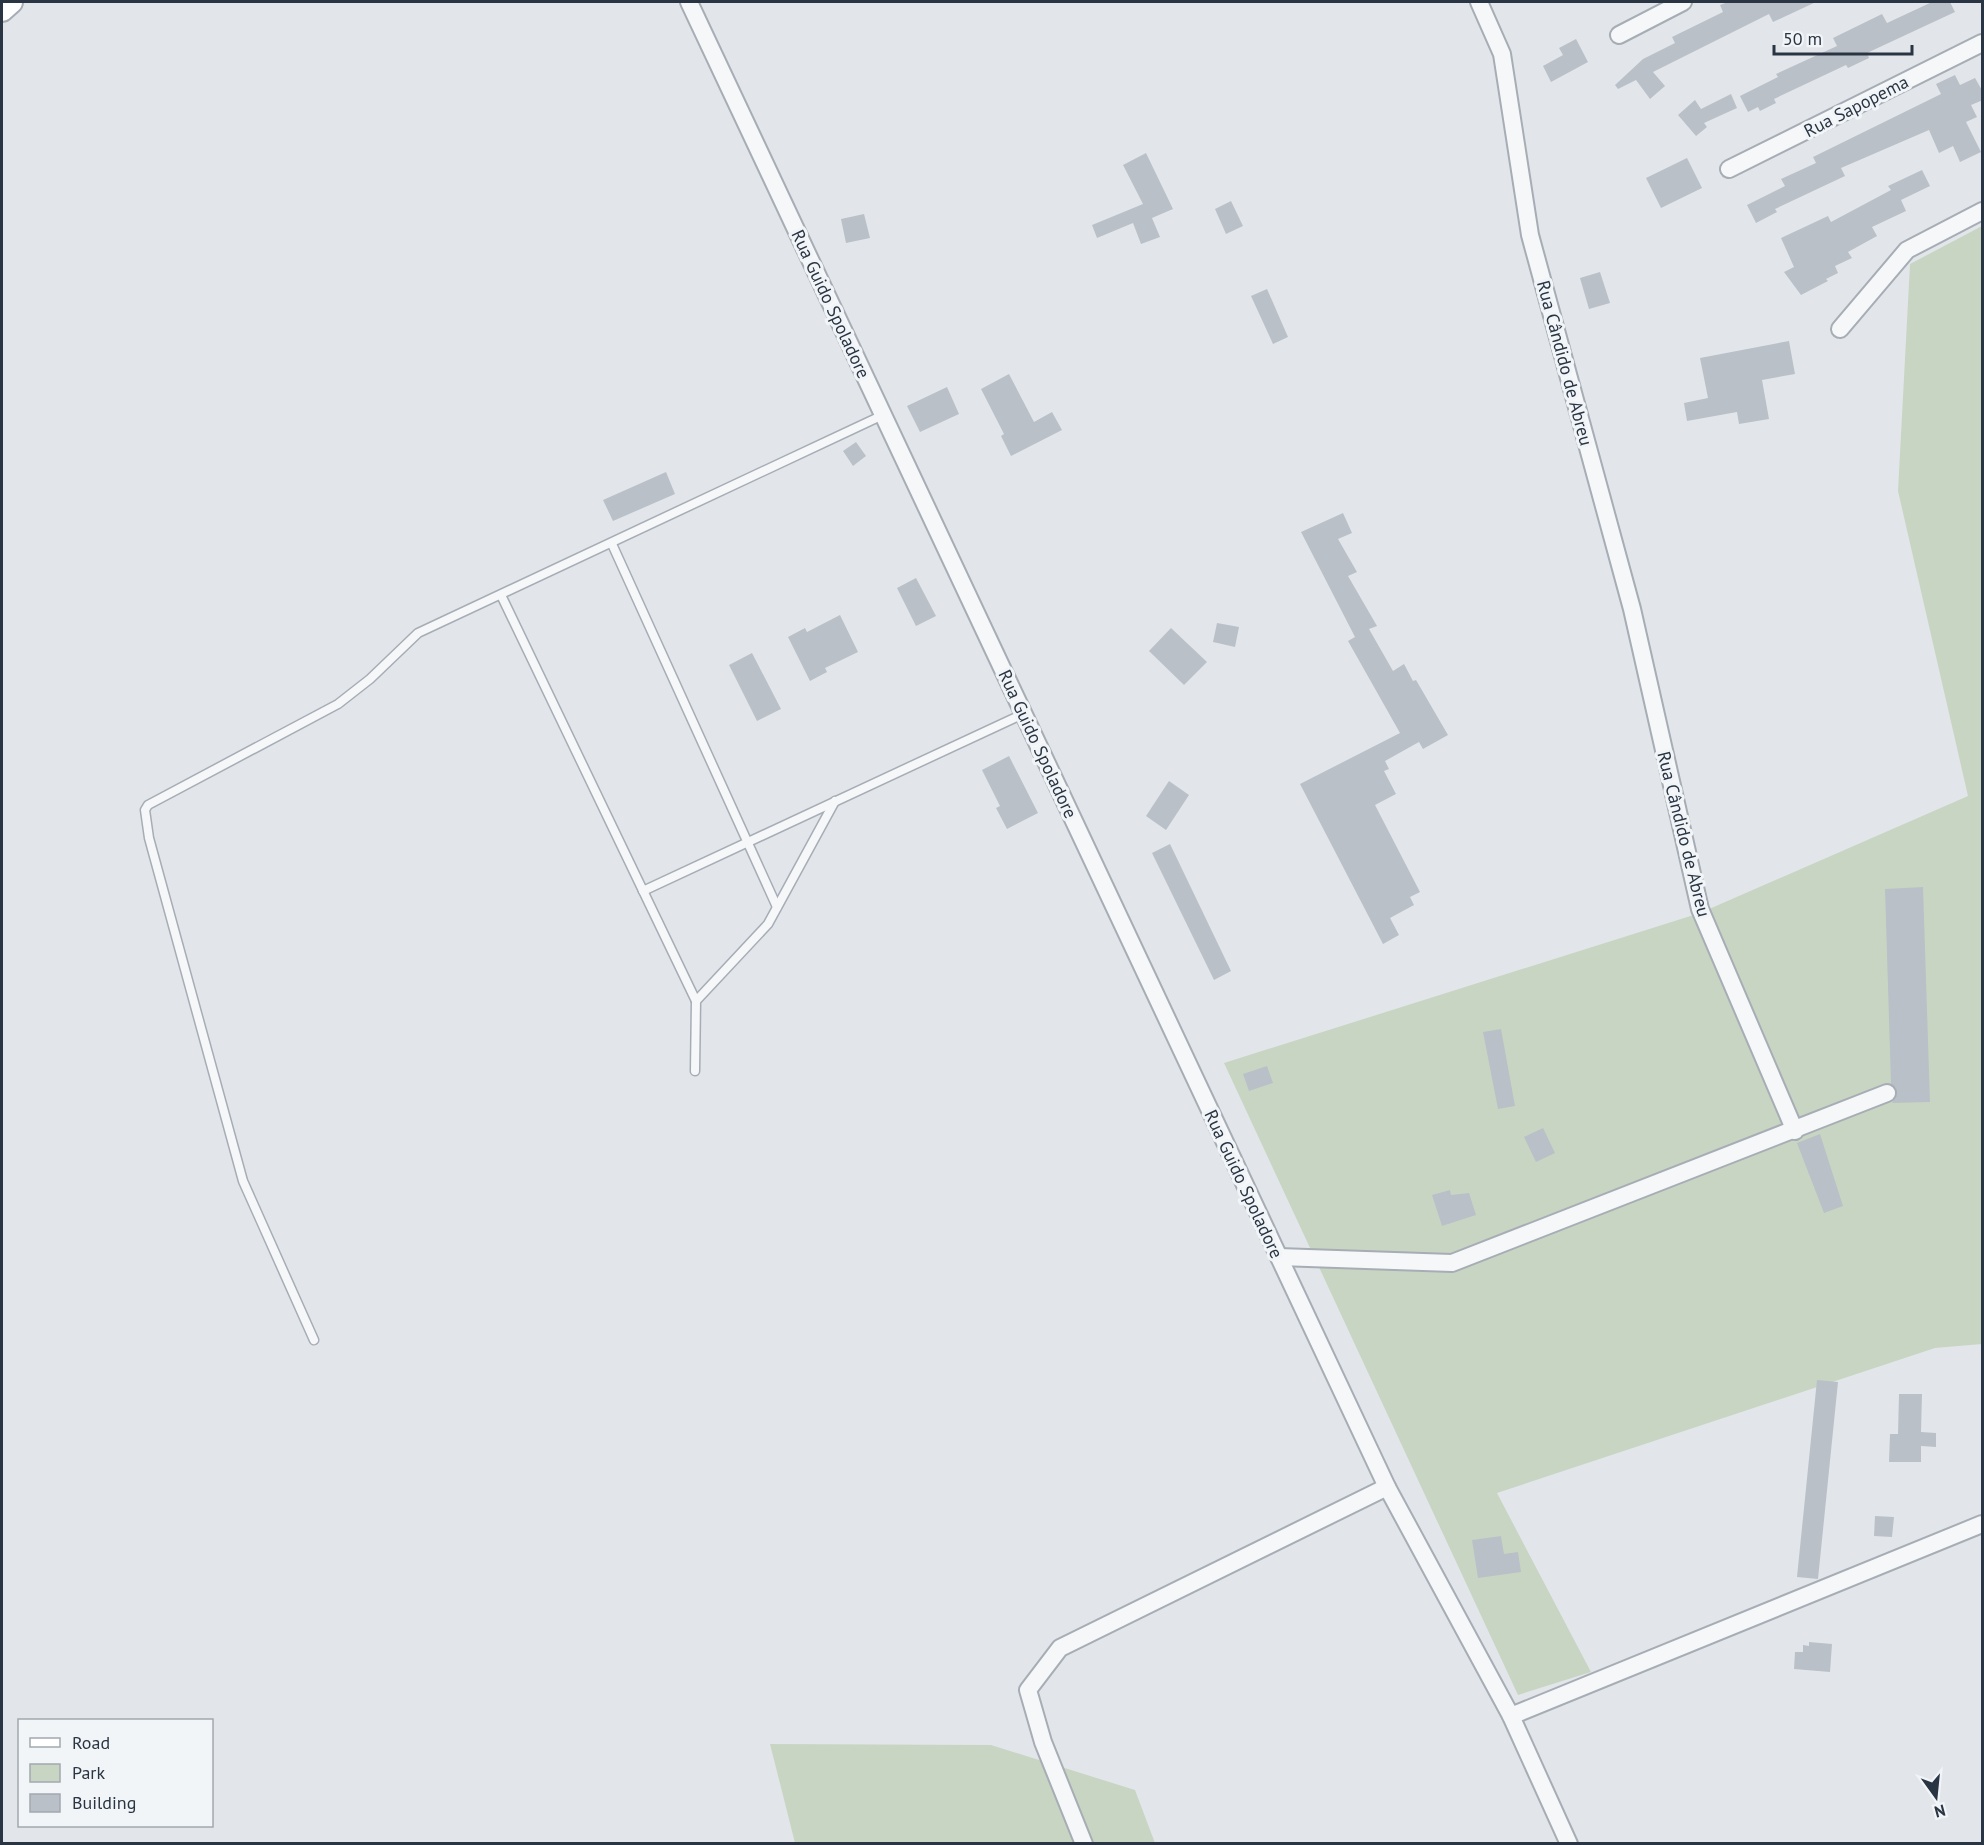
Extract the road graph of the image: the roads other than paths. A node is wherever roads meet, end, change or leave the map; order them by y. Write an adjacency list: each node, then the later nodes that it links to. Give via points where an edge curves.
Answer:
1 (11, 2): 5 (street)
2 (689, 2): 11 (street, Rua Guido Spoladore)
3 (1479, 2): 22 (street, Rua Cândido de Abreu, via 1502,54 1530,235 1632,609 1700,909)
4 (1683, 2): 6 (street)
5 (2, 10)
6 (1619, 35)
7 (1983, 43): 8 (street, Rua Sapopema)
8 (1729, 170)
9 (1983, 211): 10 (street, via 1907,250)
10 (1840, 329)
11 (883, 415): 12 (lane); 14 (street, Rua Guido Spoladore)
12 (612, 544): 13 (lane); 16 (lane)
13 (501, 595): 17 (lane); 24 (lane, via 418,633 370,680 338,704 160,796 145,810 149,838 243,1181)
14 (1023, 714): 15 (lane); 23 (street, Rua Guido Spoladore)
15 (835, 800): 16 (lane); 18 (lane)
16 (747, 841): 17 (lane); 18 (lane)
17 (643, 891): 19 (lane)
18 (777, 907): 19 (lane, via 768,924)
19 (696, 1001): 20 (lane)
20 (694, 1071)
21 (1887, 1093): 22 (street)
22 (1795, 1131): 23 (street, via 1452,1263)
23 (1279, 1257): 25 (street, Rua Guido Spoladore)
24 (314, 1340)
25 (1387, 1487): 27 (street, Rua Guido Spoladore); 28 (street, via 1060,1648 1028,1690 1043,1742)
26 (1983, 1524): 27 (street)
27 (1511, 1716): 29 (street, Rua Guido Spoladore)
28 (1084, 1844)
29 (1569, 1844)

